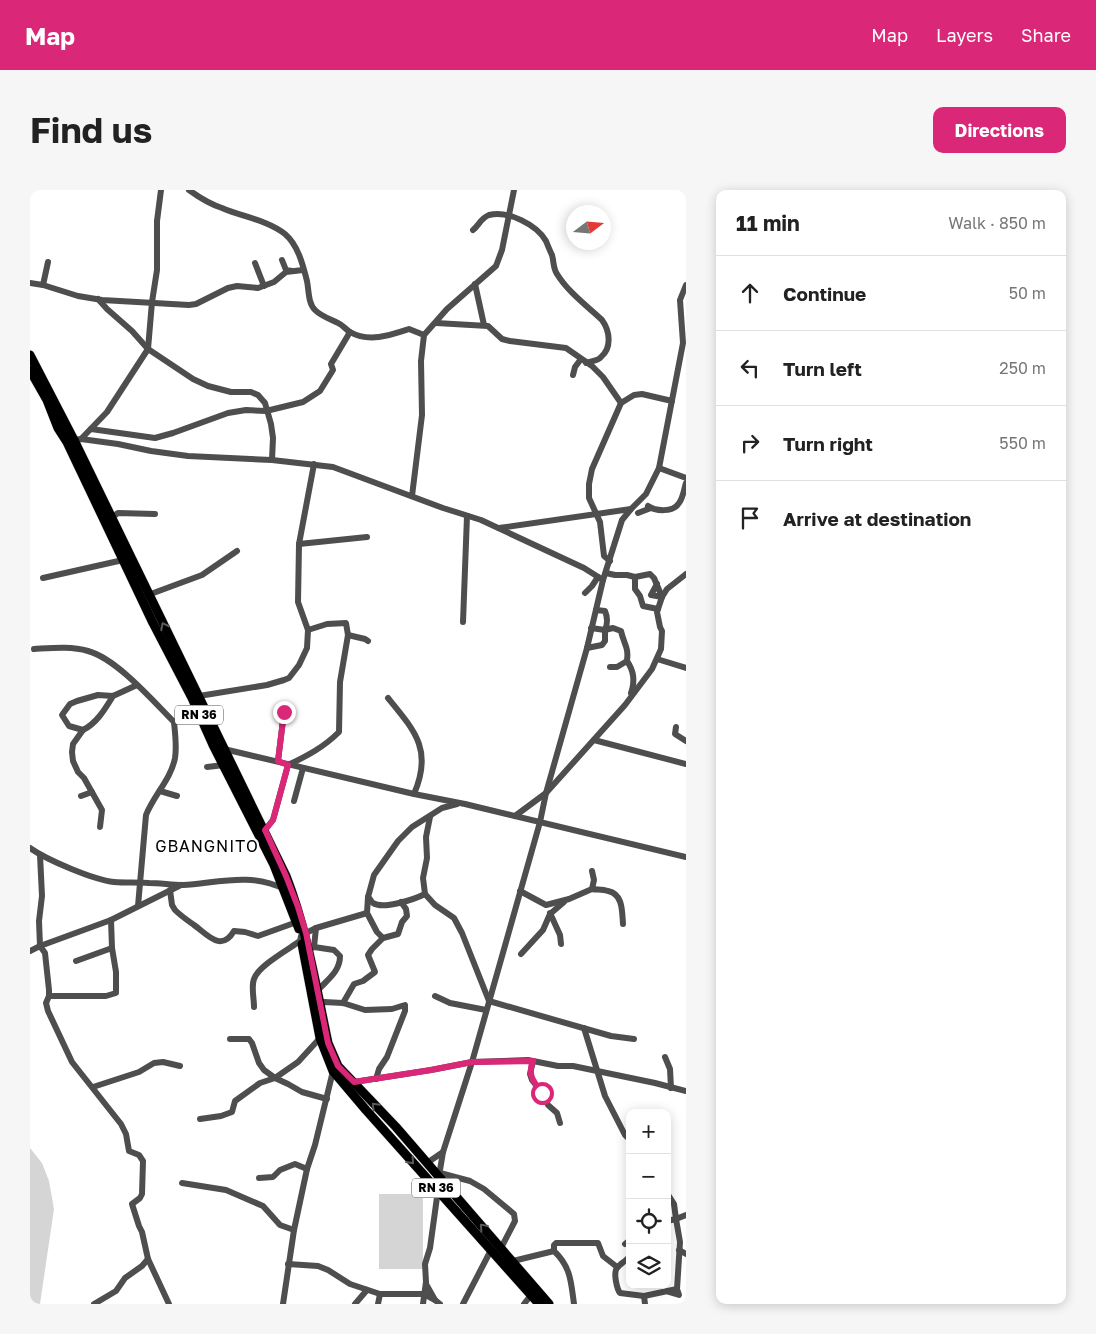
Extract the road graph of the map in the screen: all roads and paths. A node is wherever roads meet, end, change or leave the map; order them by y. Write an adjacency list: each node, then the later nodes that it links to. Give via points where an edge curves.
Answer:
1 (161, 190): 17 (street)
2 (189, 190): 9 (street, via 224,209 275,226 294,245)
3 (514, 190): 4 (street)
4 (510, 216): 5 (street, via 488,215); 12 (street, via 496,266); 25 (street, via 529,225 544,239 559,277 606,326 607,350 600,359)
5 (473, 230)
6 (282, 260): 10 (street, via 286,270)
7 (48, 262): 13 (street)
8 (255, 263): 15 (street)
9 (303, 270): 10 (street); 20 (street, via 313,307)
10 (292, 272): 15 (street, via 286,272)
11 (30, 283): 13 (street)
12 (475, 284): 18 (street); 19 (street)
13 (43, 285): 16 (street, via 78,296)
14 (686, 285): 22 (street, via 680,300)
15 (264, 286): 17 (street, via 228,288 193,305)
16 (98, 298): 17 (street); 23 (street)
17 (152, 302): 23 (street)
18 (436, 323): 19 (street); 21 (street)
19 (484, 325): 25 (street, via 502,339 566,348)
20 (350, 332): 21 (street, via 375,338 409,329); 30 (street, via 320,391 303,402)
21 (424, 335): 38 (street, via 422,415)
22 (684, 342): 28 (street)
23 (148, 349): 30 (street, via 208,386 258,394); 31 (street, via 107,412)
24 (30, 355): 32 (main road, RN 36)
25 (583, 361): 27 (street); 29 (street, via 603,377)
26 (30, 370): 49 (main road, RN 36)
27 (573, 375)
28 (672, 401): 29 (street, via 642,394); 35 (street)
29 (621, 403): 42 (street, via 592,469 589,498)
30 (266, 411): 31 (street, via 228,412 155,438); 33 (street, via 274,438)
31 (91, 430): 32 (street)
32 (77, 439): 33 (street, via 179,454); 44 (main road, RN 36)
33 (272, 460): 34 (street)
34 (314, 464): 38 (street, via 333,467); 47 (street)
35 (659, 468): 36 (street); 39 (street, via 646,494)
36 (686, 478)
37 (686, 483): 40 (street, via 676,506 666,510 649,507)
38 (412, 496): 43 (street)
39 (631, 509): 42 (street); 50 (street, via 622,520)
40 (638, 513)
41 (155, 514): 44 (street, via 118,513)
42 (596, 514): 45 (street); 50 (street, via 604,556)
43 (467, 516): 45 (street); 62 (street)
44 (111, 518): 58 (main road, RN 36)
45 (500, 528): 55 (street, via 584,568)
46 (366, 537): 47 (street)
47 (300, 544): 64 (street, via 298,602)
48 (237, 551): 58 (street, via 202,575)
49 (123, 560): 53 (street); 82 (main road, RN 36)
50 (610, 562): 51 (street)
51 (606, 573): 54 (street); 55 (street)
52 (686, 574): 59 (street)
53 (43, 578)
54 (635, 578): 56 (street, via 650,574); 60 (street, via 634,589 642,606)
55 (600, 579): 57 (street); 61 (street)
56 (657, 584): 59 (street); 59 (street, via 650,595)
57 (585, 592)
58 (148, 595): 78 (main road, RN 36, one-way to 58)
59 (662, 597): 60 (street)
60 (658, 609): 70 (street, via 662,631)
61 (596, 610): 63 (street); 65 (street, via 604,611 607,616)
62 (463, 622)
63 (592, 628): 65 (street); 68 (street)
64 (308, 630): 66 (street, via 342,622 347,624); 78 (street, via 307,648 289,678 267,685)
65 (605, 630): 68 (street, via 606,640 602,645); 71 (street, via 621,631 629,652)
66 (348, 636): 67 (street); 91 (street, via 340,682 339,732 310,754)
67 (368, 641)
68 (587, 648): 96 (street)
69 (34, 649): 75 (street, via 88,651 104,658)
70 (658, 659): 73 (street); 74 (street)
71 (627, 662): 72 (street); 76 (street)
72 (610, 667)
73 (686, 668)
74 (645, 678): 76 (street); 80 (street)
75 (138, 685): 77 (street); 83 (street)
76 (634, 685): 80 (street)
77 (113, 696): 85 (street, via 99,717); 85 (street, via 90,696 66,708 62,716 65,721 69,726)
78 (199, 696): 88 (main road, RN 36)
79 (388, 698): 97 (street, via 412,728 422,754 421,778)
80 (625, 705): 86 (street)
81 (284, 712): 89 (street)
82 (200, 718): 83 (street); 88 (main road, RN 36)
83 (174, 722): 94 (street, via 175,758)
84 (676, 727): 87 (street, via 674,734)
85 (83, 730): 95 (street, via 73,744 73,762)
86 (594, 740): 90 (street); 96 (street)
87 (686, 740)
88 (230, 759): 89 (street); 92 (street); 106 (main road, RN 36); 113 (main road, RN 36)
89 (278, 761): 91 (street)
90 (686, 764)
91 (288, 765): 93 (street); 106 (street, via 273,820)
92 (207, 767)
93 (303, 768): 97 (street); 100 (street)
94 (160, 791): 99 (street); 111 (street, via 146,815)
95 (92, 792): 98 (street); 105 (street, via 102,810)
96 (546, 793): 102 (street); 104 (street)
97 (414, 794): 101 (street)
98 (81, 796)
99 (177, 796)
100 (294, 801)
101 (465, 804): 102 (street); 103 (street, via 452,804)
102 (515, 816): 104 (street)
103 (430, 817): 117 (street, via 423,878); 118 (street, via 412,827 398,841 374,875)
104 (540, 822): 109 (street); 116 (street)
105 (100, 827)
106 (265, 830): 129 (main road, RN 36, via 298,907)
107 (30, 848): 108 (street)
108 (40, 855): 111 (street, via 99,879); 132 (street)
109 (686, 857)
110 (592, 870): 114 (street)
111 (139, 882): 112 (street); 122 (street)
112 (182, 885): 113 (street, via 247,879); 115 (street)
113 (284, 889): 126 (main road, RN 36)
114 (592, 889): 119 (street); 127 (street, via 616,893 620,899)
115 (170, 890): 122 (street); 126 (street, via 175,910 216,941 224,940 234,931 258,936)
116 (520, 891): 121 (street); 141 (street)
117 (425, 894): 120 (street); 141 (street, via 454,918)
118 (368, 896): 120 (street, via 380,906); 123 (street)
119 (569, 899): 121 (street); 124 (street)
120 (401, 902): 130 (street, via 407,916 398,934)
121 (546, 905): 124 (street)
122 (138, 906): 125 (street)
123 (367, 913): 128 (street); 130 (street)
124 (550, 914): 131 (street); 136 (street, via 543,930)
125 (111, 920): 132 (street); 133 (street)
126 (297, 922): 129 (main road, RN 36)
127 (623, 924)
128 (316, 928): 129 (street); 134 (street)
129 (303, 935): 134 (main road, RN 36); 144 (street, via 300,941 256,974 253,980); 147 (main road, RN 36)
130 (383, 938): 142 (street, via 368,955 375,972 354,984)
131 (561, 944)
132 (40, 946): 135 (street); 139 (street, via 44,953)
133 (112, 948): 137 (street); 139 (street, via 116,972 114,995)
134 (312, 948): 138 (main road, RN 36); 138 (street, via 334,950 340,956 337,970)
135 (30, 951)
136 (521, 954)
137 (76, 961)
138 (317, 991): 143 (main road, RN 36)
139 (49, 996): 159 (street, via 46,1003 48,1011 66,1052)
140 (435, 996): 145 (street, via 450,1004)
141 (489, 1001): 145 (street); 146 (street)
142 (343, 1003): 143 (street); 157 (street, via 365,1010 406,1006)
143 (320, 1004): 158 (main road, RN 36, via 334,1058)
144 (254, 1007)
145 (486, 1010): 152 (street)
146 (584, 1028): 149 (street); 154 (street)
147 (320, 1038): 155 (main road, RN 36); 156 (street, via 298,1062)
148 (230, 1039): 156 (street, via 250,1039 259,1063)
149 (634, 1039)
150 (665, 1057): 160 (street)
151 (533, 1061): 152 (street); 154 (street); 164 (street, via 532,1080 557,1113)
152 (472, 1062): 157 (street); 166 (street)
153 (180, 1066): 159 (street, via 154,1063 139,1072)
154 (598, 1071): 160 (street); 165 (street, via 605,1096)
155 (333, 1072): 162 (street); 172 (main road, RN 36, one-way to 172)
156 (274, 1078): 162 (street); 163 (street, via 260,1083 235,1101 232,1112)
157 (376, 1078): 158 (street)
158 (354, 1082): 167 (main road, RN 36, one-way to 158)
159 (93, 1087): 185 (street, via 121,1124 129,1151 139,1155 143,1162 142,1194 132,1204)
160 (672, 1088): 161 (street)
161 (686, 1091)
162 (326, 1099): 168 (street)
163 (200, 1120)
164 (560, 1123)
165 (626, 1136)
166 (443, 1152): 167 (street); 169 (street)
167 (427, 1163): 169 (main road, RN 36)
168 (307, 1169): 170 (street, via 295,1164 273,1177); 177 (street)
169 (440, 1174): 180 (main road, RN 36, one-way to 169); 180 (street, via 484,1189 514,1214 515,1221)
170 (259, 1178)
171 (182, 1183): 177 (street, via 226,1190 263,1206 280,1225)
172 (438, 1190): 181 (main road, RN 36); 190 (street, via 425,1264)
173 (671, 1199): 175 (street)
174 (686, 1215): 175 (street)
175 (676, 1219): 176 (street); 179 (street)
176 (671, 1220)
177 (294, 1230): 188 (street)
178 (686, 1234): 179 (street)
179 (680, 1242): 182 (street)
180 (502, 1248): 187 (main road, RN 36)
181 (491, 1250): 195 (main road, RN 36); 205 (street)
182 (679, 1250): 184 (street); 192 (street)
183 (554, 1251): 187 (street); 189 (street, via 556,1243 598,1243 603,1256); 209 (street, via 568,1268)
184 (686, 1254)
185 (148, 1259): 199 (street, via 125,1278 116,1291); 200 (street)
186 (626, 1260): 189 (street)
187 (513, 1261): 208 (main road, RN 36)
188 (288, 1264): 191 (street, via 318,1266); 201 (street)
189 (617, 1267): 196 (street, via 618,1292)
190 (426, 1282): 194 (street); 198 (street)
191 (368, 1290): 193 (street); 202 (street)
192 (678, 1292): 196 (street); 197 (street)
193 (380, 1294): 194 (street); 203 (street)
194 (424, 1294): 198 (street); 204 (street)
195 (531, 1295): 206 (street); 207 (main road, RN 36)
196 (644, 1296): 210 (street)
197 (686, 1298)
198 (437, 1302)
199 (94, 1304)
200 (169, 1304)
201 (283, 1304)
202 (355, 1304)
203 (378, 1304)
204 (423, 1304)
205 (463, 1304)
206 (524, 1304)
207 (539, 1304)
208 (549, 1304)
209 (574, 1304)
210 (645, 1304)

